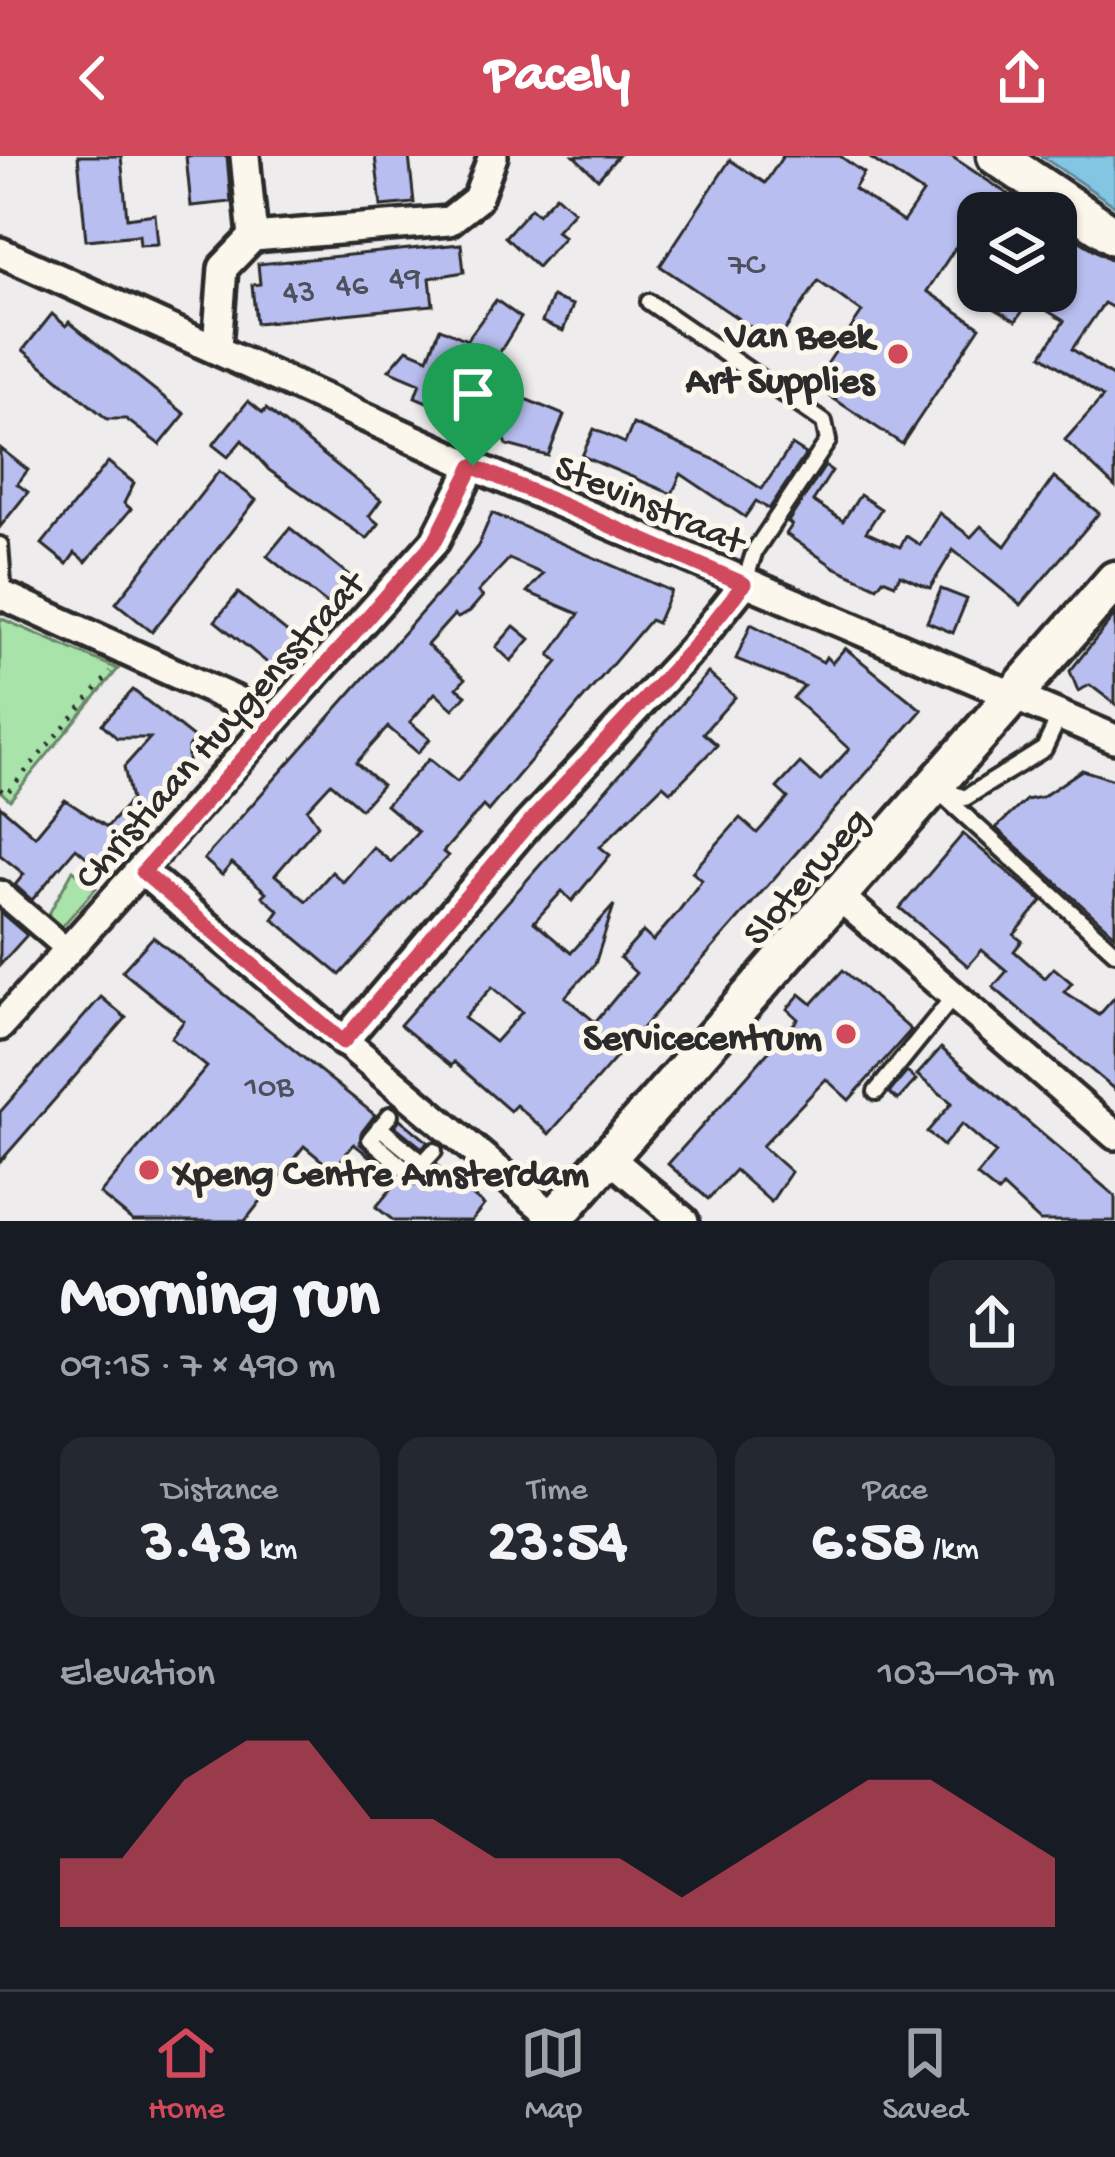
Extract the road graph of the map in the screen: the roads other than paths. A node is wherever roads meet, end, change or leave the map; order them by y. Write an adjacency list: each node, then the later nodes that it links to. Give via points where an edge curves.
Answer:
1 (245, 156): 5 (street)
2 (494, 156): 5 (street, via 477,200 449,221)
3 (996, 156): 4 (street)
4 (1115, 236)
5 (254, 237): 8 (street, via 223,268)
6 (0, 252): 8 (street, Stevinstraat)
7 (649, 302): 12 (lane, via 824,422 828,441 754,550)
8 (218, 347): 9 (street, Stevinstraat)
9 (473, 466): 12 (street, Stevinstraat); 16 (street, Christiaan Huygensstraat, via 435,541)
10 (0, 545): 13 (lane)
11 (1115, 580): 14 (street, Sloterweg)
12 (744, 584): 14 (street, Stevinstraat); 26 (street)
13 (2, 595): 16 (street, via 234,700)
14 (1012, 694): 15 (street, Stevinstraat); 18 (street, Sloterweg)
15 (1059, 717): 17 (street, Stevinstraat); 18 (lane, via 1044,749 965,798)
16 (269, 728): 19 (street, Christiaan Huygensstraat)
17 (1115, 740)
18 (934, 786): 21 (street, Sloterweg); 23 (lane)
19 (143, 872): 22 (street, Christiaan Huygensstraat); 26 (street)
20 (0, 892): 22 (street)
21 (840, 897): 24 (street); 31 (street, Sloterweg)
22 (70, 952): 25 (street, Christiaan Huygensstraat)
23 (1115, 952)
24 (954, 996): 27 (lane); 29 (street)
25 (0, 1026)
26 (343, 1042): 32 (street)
27 (876, 1092)
28 (384, 1121): 30 (lane)
29 (1115, 1135)
30 (429, 1157)
31 (611, 1159): 32 (street, Sloterweg); 33 (street)
32 (554, 1220)
33 (684, 1221)

